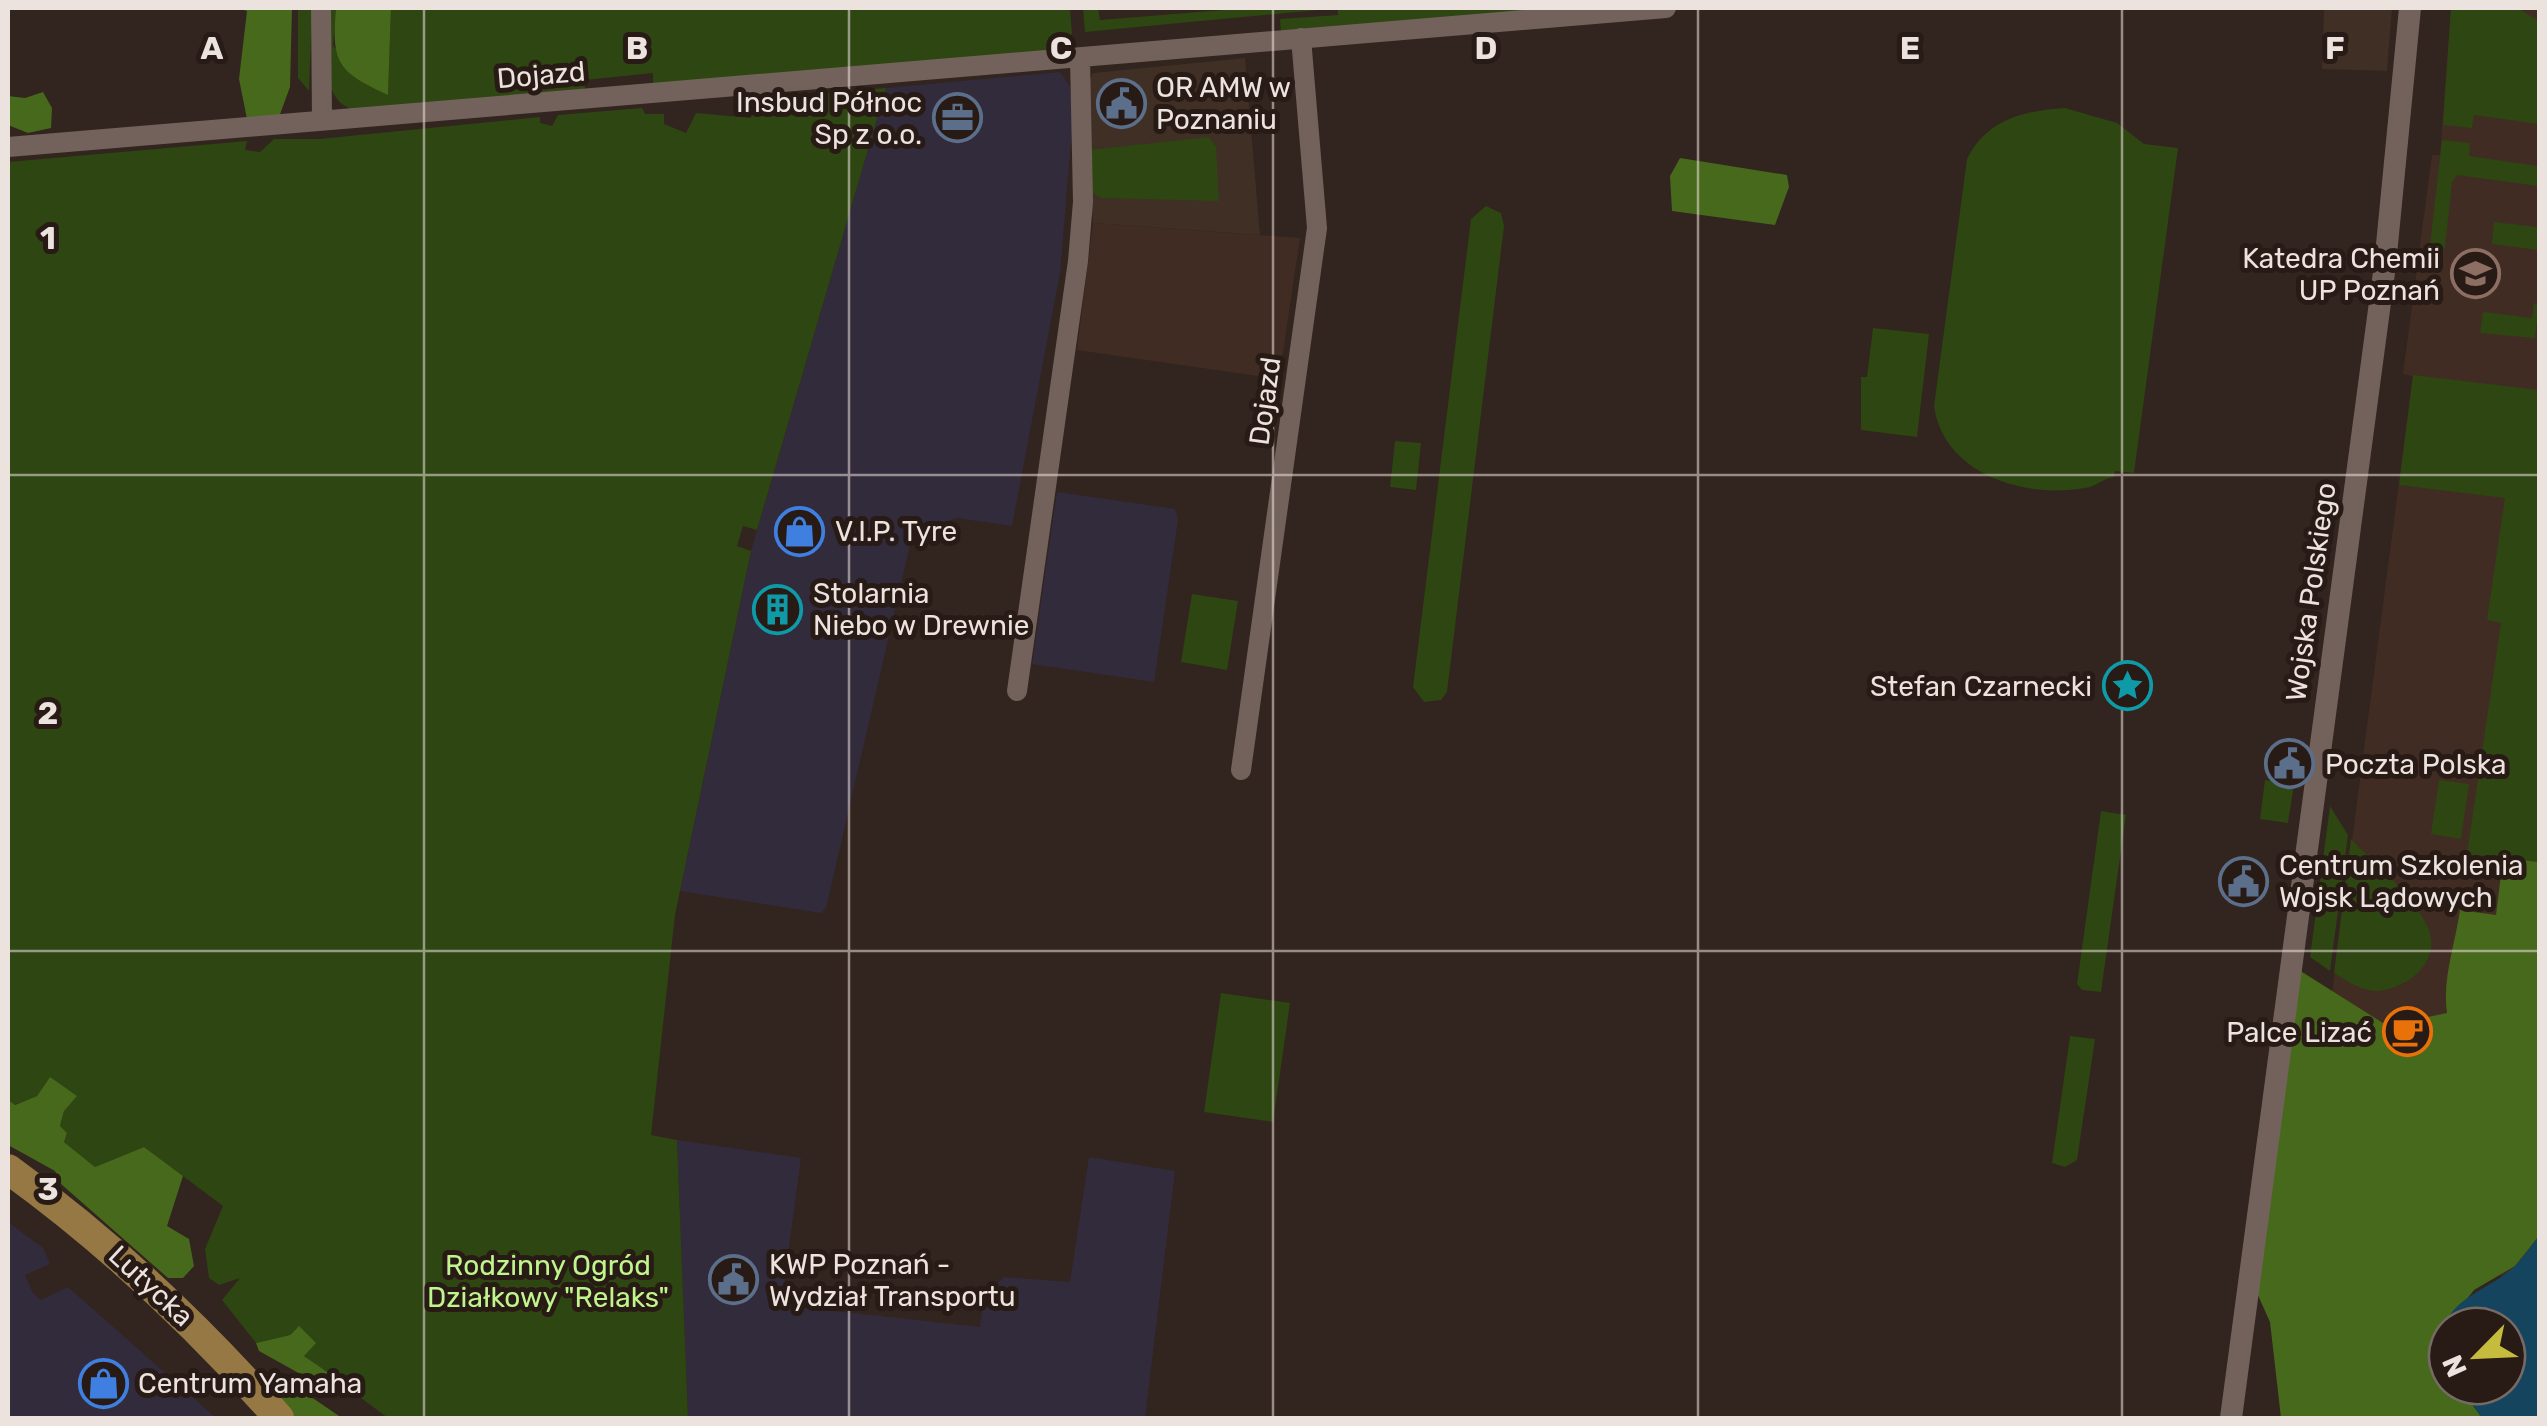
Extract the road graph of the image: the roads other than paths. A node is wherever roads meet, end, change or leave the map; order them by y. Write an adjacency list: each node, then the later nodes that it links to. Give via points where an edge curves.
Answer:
1 (321, 8): 6 (street)
2 (1666, 8): 4 (street, Dojazd)
3 (2410, 9): 12 (street, Wojska Polskiego, via 2385,265)
4 (1301, 38): 5 (street, Dojazd); 9 (street, Dojazd, via 1317,228)
5 (1080, 58): 6 (street, Dojazd); 8 (street, via 1078,260)
6 (322, 120): 7 (street, Dojazd)
7 (8, 147)
8 (1017, 690)
9 (1240, 770)
10 (8, 1169): 11 (main road, Lutycka, via 146,1280)
11 (280, 1418)
12 (2232, 1418)

